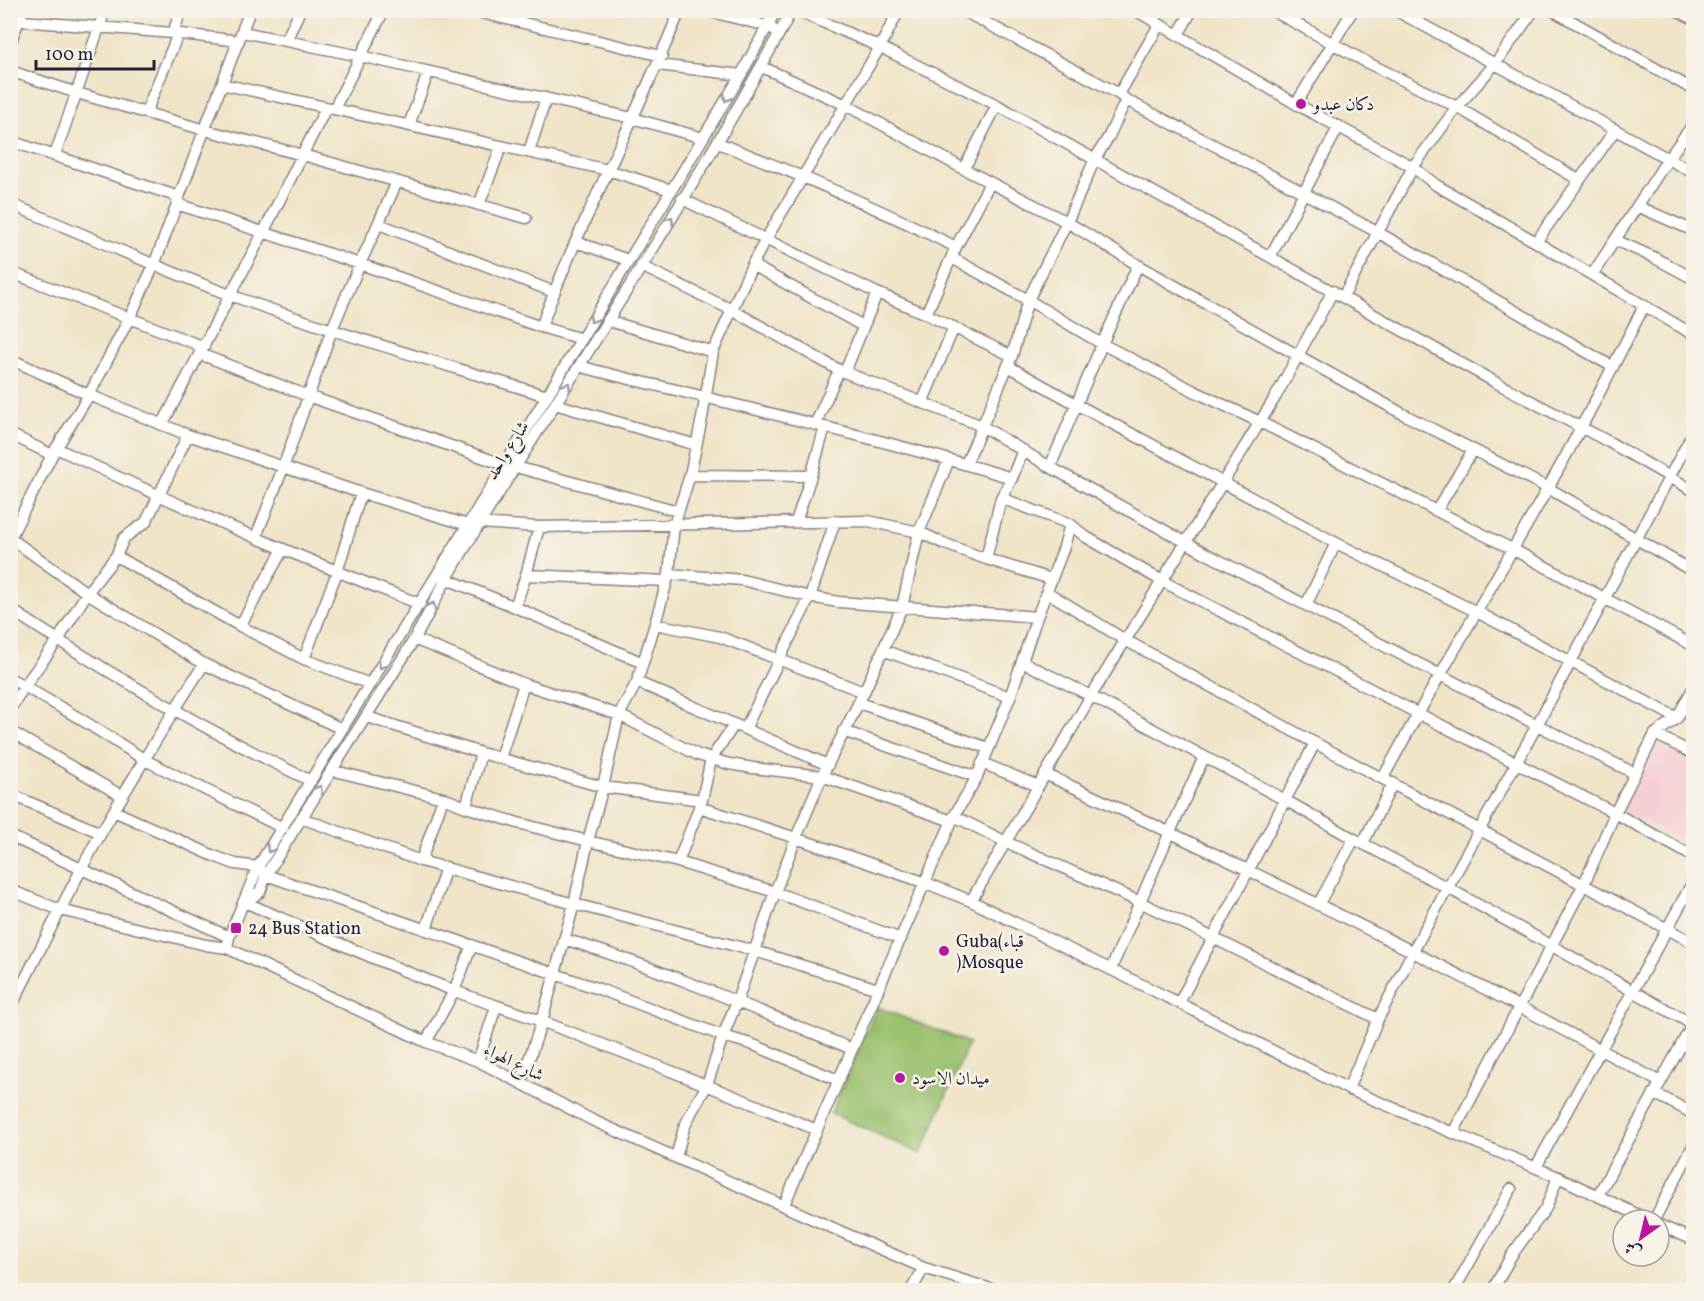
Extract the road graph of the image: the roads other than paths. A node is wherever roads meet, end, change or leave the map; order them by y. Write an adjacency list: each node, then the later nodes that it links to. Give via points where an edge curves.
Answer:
1 (105, 10): 26 (street)
2 (181, 10): 27 (street)
3 (250, 10): 30 (street)
4 (300, 10): 31 (street)
5 (384, 10): 35 (street)
6 (469, 10): 36 (street)
7 (680, 10): 36 (street)
8 (704, 10): 25 (street)
9 (776, 10): 25 (street, شارع واحد)
10 (793, 10): 28 (street, شارع واحد); 34 (street)
11 (899, 10): 34 (street)
12 (962, 10): 21 (street)
13 (1135, 10): 24 (street)
14 (1192, 10): 29 (street)
15 (1272, 10): 33 (street)
16 (1353, 10): 33 (street)
17 (1395, 10): 37 (street)
18 (1552, 10): 43 (street)
19 (1676, 10): 23 (street)
20 (1533, 11): 37 (street)
21 (979, 15): 45 (street)
22 (18, 17): 26 (street); 32 (street)
23 (1694, 19)
24 (1159, 25): 29 (street); 45 (street)
25 (767, 26): 28 (street); 41 (street, شارع واحد)
26 (98, 27): 27 (street); 44 (street)
27 (176, 33): 30 (street); 52 (street)
28 (780, 33): 38 (street, شارع واحد)
29 (1178, 35): 47 (street)
30 (241, 36): 31 (street); 42 (street)
31 (286, 40): 35 (street)
32 (10, 43)
33 (1333, 44): 47 (street); 50 (street)
34 (880, 46): 48 (street); 49 (street)
35 (360, 56): 40 (street); 51 (street)
36 (660, 61): 41 (street); 53 (street)
37 (1495, 64): 50 (street); 58 (street)
38 (762, 67): 48 (street); 61 (street, شارع واحد)
39 (10, 71): 44 (street)
40 (428, 73): 46 (street); 55 (street)
41 (741, 75): 59 (street, شارع واحد, one-way to 59)
42 (222, 84): 51 (street); 57 (street)
43 (1694, 90)
44 (77, 93): 52 (street); 64 (street)
45 (1122, 97): 66 (street, via 1109,136); 77 (street)
46 (546, 98): 53 (street); 63 (street)
47 (1296, 104): 56 (street)
48 (846, 105): 70 (street); 72 (street)
49 (997, 105): 66 (street); 70 (street)
50 (1457, 107): 68 (street); 73 (street)
51 (330, 109): 55 (street); 65 (street)
52 (146, 112): 57 (street)
53 (632, 118): 59 (street); 69 (street)
54 (1694, 123): 67 (street)
55 (409, 125): 62 (street)
56 (1339, 126): 68 (street); 77 (street)
57 (205, 130): 65 (street); 79 (street)
58 (1615, 130): 67 (street); 73 (street)
59 (703, 138): 76 (street, شارع واحد)
60 (10, 141): 64 (street)
61 (717, 143): 72 (street); 78 (street, شارع واحد)
62 (501, 147): 63 (street); 81 (street)
63 (529, 152): 69 (street)
64 (55, 155): 79 (street)
65 (303, 155): 74 (street); 87 (street)
66 (1095, 159): 84 (street); 94 (street)
67 (1668, 159): 71 (street); 82 (street)
68 (1413, 167): 88 (street); 92 (street, via 1436,185)
69 (608, 170): 76 (street); 91 (street)
70 (964, 170): 75 (street)
71 (1694, 173)
72 (804, 176): 89 (street); 93 (street, via 901,219)
73 (1579, 180): 92 (street)
74 (398, 182): 81 (street); 85 (street)
75 (990, 183): 84 (street); 93 (street)
76 (671, 190): 95 (street, شارع واحد)
77 (1303, 192): 88 (street); 94 (street)
78 (682, 199): 89 (street); 100 (street, شارع واحد, one-way to 78)
79 (178, 200): 87 (street); 97 (street)
80 (10, 204): 97 (street)
81 (478, 205): 83 (street)
82 (1637, 206): 86 (street); 90 (street)
83 (526, 218)
84 (1067, 222): 99 (street); 110 (street)
85 (379, 224): 96 (street); 105 (street)
86 (1694, 231)
87 (263, 233): 96 (street); 108 (street)
88 (1379, 233): 107 (street); 129 (street)
89 (766, 238): 98 (street); 106 (street)
90 (1615, 240): 102 (street); 103 (street)
91 (576, 242): 95 (street); 105 (street)
92 (1536, 242): 102 (street)
93 (954, 253): 110 (street); 113 (street)
94 (1270, 257): 107 (street)
95 (628, 260): 104 (street, شارع واحد)
96 (360, 264): 117 (street); 119 (street)
97 (154, 265): 108 (street); 114 (street)
98 (752, 265): 112 (street); 116 (street)
99 (1138, 265): 122 (street); 125 (street)
100 (641, 266): 109 (street, شارع واحد); 112 (street)
101 (10, 272): 114 (street)
102 (1592, 275): 111 (street)
103 (1694, 279)
104 (611, 288): 109 (street); 121 (street, شارع واحد, one-way to 121)
105 (554, 292): 117 (street)
106 (877, 293): 113 (street); 116 (street)
107 (1338, 294): 125 (street); 141 (street)
108 (230, 295): 119 (street); 123 (street)
109 (623, 297): 115 (street, شارع واحد)
110 (1028, 300): 122 (street); 127 (street)
111 (1644, 306): 120 (street); 129 (street)
112 (732, 310): 124 (street); 130 (street)
113 (926, 314): 118 (street)
114 (130, 317): 123 (street); 131 (street)
115 (609, 321): 124 (street); 128 (street, شارع واحد)
116 (863, 326): 130 (street)
117 (542, 327): 121 (street)
118 (954, 327): 127 (street); 135 (street)
119 (332, 329): 132 (street); 134 (street)
120 (1694, 335)
121 (582, 339): 134 (street, شارع واحد)
122 (1102, 344): 136 (street); 137 (street)
123 (202, 350): 132 (street); 138 (street)
124 (713, 352): 133 (street)
125 (1297, 356): 137 (street); 147 (street)
126 (10, 359): 131 (street)
127 (1010, 361): 136 (street); 140 (street)
128 (579, 366): 133 (street); 134 (street, شارع واحد, one-way to 128)
129 (1613, 367): 141 (street)
130 (842, 371): 135 (street); 139 (street)
131 (89, 395): 138 (street); 148 (street)
132 (308, 396): 151 (street); 153 (street)
133 (705, 397): 139 (street); 145 (street)
134 (551, 400): 145 (street); 151 (street, شارع واحد)
135 (922, 403): 140 (street)
136 (1076, 404): 152 (street); 158 (street)
137 (1260, 422): 158 (street); 164 (street)
138 (162, 425): 144 (street)
139 (820, 425): 149 (street); 155 (street)
140 (982, 426): 146 (street); 150 (street)
141 (1582, 427): 156 (street); 159 (street)
142 (1694, 431): 156 (street)
143 (10, 434): 148 (street)
144 (188, 435): 153 (street); 162 (street)
145 (696, 445): 154 (street)
146 (1023, 450): 152 (street); 157 (street)
147 (1473, 450): 159 (street); 164 (street)
148 (54, 451): 162 (street); 175 (street)
149 (949, 460): 150 (street); 173 (street)
150 (966, 464): 157 (street)
151 (510, 466): 165 (street); 168 (street, شارع واحد); 170 (street, شارع واحد)
152 (1050, 466): 177 (street)
153 (283, 468): 161 (street); 174 (street)
154 (690, 475): 155 (street); 165 (street)
155 (812, 476): 167 (street)
156 (1668, 477): 160 (street); 176 (street)
157 (1012, 478): 163 (street)
158 (1222, 483): 177 (street); 178 (street)
159 (1548, 488): 176 (street); 180 (street)
160 (1694, 490)
161 (361, 494): 170 (street); 183 (street)
162 (158, 496): 174 (street); 181 (street, via 146,522 124,538)
163 (1000, 498): 169 (street); 182 (street)
164 (1437, 510): 180 (street)
165 (678, 511): 171 (street)
166 (835, 521): 167 (street); 173 (street, via 868,521); 192 (street)
167 (796, 522): 171 (street)
168 (480, 523): 172 (street); 186 (street, شارع واحد)
169 (1070, 524): 188 (street); 189 (street)
170 (468, 525): 186 (street, شارع واحد)
171 (674, 525): 172 (street); 187 (street)
172 (538, 527): 185 (street)
173 (919, 532): 182 (street); 197 (street)
174 (256, 537): 179 (street)
175 (10, 538): 191 (street)
176 (1637, 539): 184 (street); 193 (street)
177 (1185, 543): 189 (street); 195 (street)
178 (1336, 543): 195 (street); 199 (street)
179 (283, 549): 183 (street); 202 (street)
180 (1512, 549): 193 (street); 199 (street)
181 (116, 556): 191 (street); 202 (street)
182 (986, 559): 188 (street)
183 (338, 572): 194 (street); 208 (street)
184 (1694, 572)
185 (526, 575): 187 (street); 196 (street)
186 (442, 577): 194 (street, شارع واحد); 196 (street); 203 (street, شارع واحد, one-way to 186)
187 (668, 578): 192 (street, via 734,579); 201 (street)
188 (1051, 579): 190 (street)
189 (1162, 581): 205 (street); 227 (street)
190 (1047, 592): 200 (street); 205 (street)
191 (87, 593): 204 (street); 213 (street)
192 (810, 597): 197 (street); 209 (street)
193 (1605, 599): 206 (street); 210 (street)
194 (420, 604): 217 (street, شارع واحد, one-way to 217)
195 (1306, 605): 214 (street)
196 (515, 607): 212 (street)
197 (902, 607): 200 (street); 207 (street)
198 (10, 609): 204 (street)
199 (1477, 612): 210 (street); 214 (street)
200 (1037, 617): 211 (street)
201 (655, 624): 209 (street, via 720,637); 212 (street)
202 (240, 626): 208 (street)
203 (414, 639): 218 (street); 229 (street, شارع واحد)
204 (58, 640): 219 (street); 226 (street)
205 (1125, 640): 222 (street); 238 (street)
206 (1694, 646)
207 (883, 650): 221 (street); 223 (street)
208 (304, 659): 217 (street)
209 (779, 660): 221 (street); 234 (street)
210 (1571, 661): 230 (street); 232 (street)
211 (1023, 662): 222 (street); 223 (street)
212 (643, 663): 216 (street)
213 (204, 664): 226 (street); 233 (street)
214 (1440, 675): 227 (street); 232 (street)
215 (10, 678): 219 (street)
216 (637, 682): 228 (street); 231 (street)
217 (370, 684): 233 (street, شارع واحد)
218 (524, 684): 228 (street); 242 (street)
219 (25, 685): 225 (street); 245 (street)
220 (1694, 687): 230 (street)
221 (864, 692): 224 (street)
222 (1091, 696): 243 (street); 251 (street)
223 (1010, 697): 239 (street)
224 (859, 703): 236 (street); 239 (street)
225 (10, 710)
226 (174, 710): 245 (street); 254 (street)
227 (1418, 713): 247 (street); 255 (street)
228 (619, 715): 244 (street); 257 (street)
229 (367, 717): 240 (street); 249 (street, شارع واحد)
230 (1677, 718): 237 (street)
231 (734, 725): 234 (street); 244 (street)
232 (1538, 726): 247 (street); 250 (street)
233 (342, 729): 254 (street, شارع واحد)
234 (745, 729): 248 (street)
235 (10, 731): 259 (street)
236 (843, 731): 248 (street); 253 (street)
237 (1655, 734): 241 (street); 250 (street)
238 (1315, 743): 255 (street); 261 (street)
239 (988, 748): 246 (street)
240 (481, 753): 242 (street); 263 (street)
241 (1694, 754)
242 (500, 758): 257 (street)
243 (1204, 758): 261 (street); 270 (street)
244 (711, 759): 252 (street); 262 (street)
245 (145, 760): 259 (street); 268 (street)
246 (982, 762): 253 (street); 256 (street)
247 (1517, 764): 265 (street); 269 (street)
248 (828, 765): 252 (street)
249 (331, 770): 260 (street); 266 (street, شارع واحد, one-way to 249)
250 (1634, 773): 265 (street)
251 (1045, 774): 256 (street); 270 (street)
252 (822, 776): 267 (street); 273 (street)
253 (977, 777): 267 (street)
254 (311, 781): 268 (street, شارع واحد)
255 (1388, 781): 269 (street); 274 (street)
256 (1038, 786): 276 (street)
257 (603, 787): 262 (street); 275 (street)
258 (10, 794): 271 (street)
259 (122, 796): 264 (street)
260 (443, 798): 263 (street); 278 (street)
261 (1285, 800): 274 (street); 282 (street)
262 (700, 804): 273 (street); 279 (street)
263 (466, 807): 275 (street)
264 (114, 812): 271 (street); 283 (street, via 214,856)
265 (1616, 813): 277 (street); 286 (street)
266 (301, 818): 278 (street); 283 (street, شارع واحد)
267 (953, 819): 276 (street); 285 (street)
268 (283, 828): 283 (street, شارع واحد, one-way to 283)
269 (1480, 829): 286 (street); 287 (street)
270 (1170, 832): 282 (street); 292 (street)
271 (101, 833): 281 (street)
272 (10, 836): 281 (street)
273 (796, 838): 285 (street); 289 (street)
274 (1359, 841): 287 (street); 294 (street)
275 (588, 842): 279 (street); 293 (street)
276 (1006, 842): 290 (street); 292 (street)
277 (1694, 857)
278 (421, 861): 280 (street)
279 (678, 862): 289 (street)
280 (446, 867): 293 (street); 297 (street)
281 (81, 869): 295 (street); 301 (street)
282 (1248, 870): 294 (street); 298 (street)
283 (262, 871): 291 (street, شارع واحد, via 260,892); 297 (street)
284 (1694, 880): 296 (street)
285 (926, 883): 290 (street); 300 (street)
286 (1584, 884): 296 (street); 304 (street)
287 (1448, 888): 304 (street); 306 (street)
288 (10, 890): 295 (street, شارع الهواء)
289 (775, 892): 300 (street); 305 (street)
290 (971, 901): 307 (street)
291 (245, 902): 301 (street, شارع واحد); 310 (street)
292 (1140, 902): 298 (street); 307 (street)
293 (574, 904): 299 (street); 305 (street)
294 (1318, 905): 306 (street)
295 (60, 910): 301 (street, شارع الهواء, via 206,945); 316 (street)
296 (1667, 928): 302 (street); 311 (street)
297 (426, 930): 303 (street)
298 (1212, 938): 313 (street); 317 (street)
299 (564, 939): 308 (street); 312 (street)
300 (902, 939): 309 (street)
301 (228, 943): 321 (street, شارع الهواء)
302 (1694, 943)
303 (472, 945): 308 (street); 310 (street)
304 (1551, 946): 311 (street); 314 (street)
305 (755, 951): 309 (street); 312 (street)
306 (1413, 951): 314 (street); 317 (street)
307 (1111, 969): 313 (street)
308 (554, 975): 318 (street); 320 (street)
309 (878, 990): 322 (street)
310 (454, 991): 315 (street); 321 (street)
311 (1633, 991): 319 (street); 323 (street)
312 (737, 1001): 320 (street); 322 (street)
313 (1179, 1002): 329 (street)
314 (1519, 1006): 323 (street); 333 (street)
315 (496, 1007): 318 (street); 324 (street)
316 (10, 1009)
317 (1378, 1019): 329 (street)
318 (542, 1022): 327 (street); 328 (street)
319 (1693, 1024): 326 (street)
320 (723, 1036): 325 (street); 328 (street)
321 (426, 1042): 324 (street, شارع الهواء)
322 (852, 1049): 325 (street)
323 (1602, 1050): 326 (street); 336 (street)
324 (478, 1061): 327 (street, شارع الهواء)
325 (838, 1080): 332 (street)
326 (1660, 1082): 330 (street)
327 (520, 1083): 335 (street, شارع الهواء)
328 (707, 1085): 332 (street); 335 (street, via 684,1128)
329 (1348, 1089): 333 (street)
330 (1654, 1093): 331 (street); 339 (street)
331 (1694, 1114)
332 (817, 1130): 340 (street)
333 (1453, 1133): 336 (street)
334 (1694, 1144): 342 (street)
335 (676, 1157): 340 (street, شارع الهواء)
336 (1536, 1167): 337 (street)
337 (1558, 1177): 339 (street); 349 (street, via 1546,1208 1511,1256)
338 (1511, 1189): 348 (street)
339 (1598, 1195): 341 (street)
340 (784, 1206): 345 (street, شارع الهواء)
341 (1625, 1208)
342 (1660, 1208)
343 (1671, 1230): 344 (street)
344 (1694, 1240)
345 (924, 1268): 346 (street); 347 (street, شارع الهواء)
346 (911, 1290)
347 (994, 1290)
348 (1454, 1290)
349 (1493, 1290)

